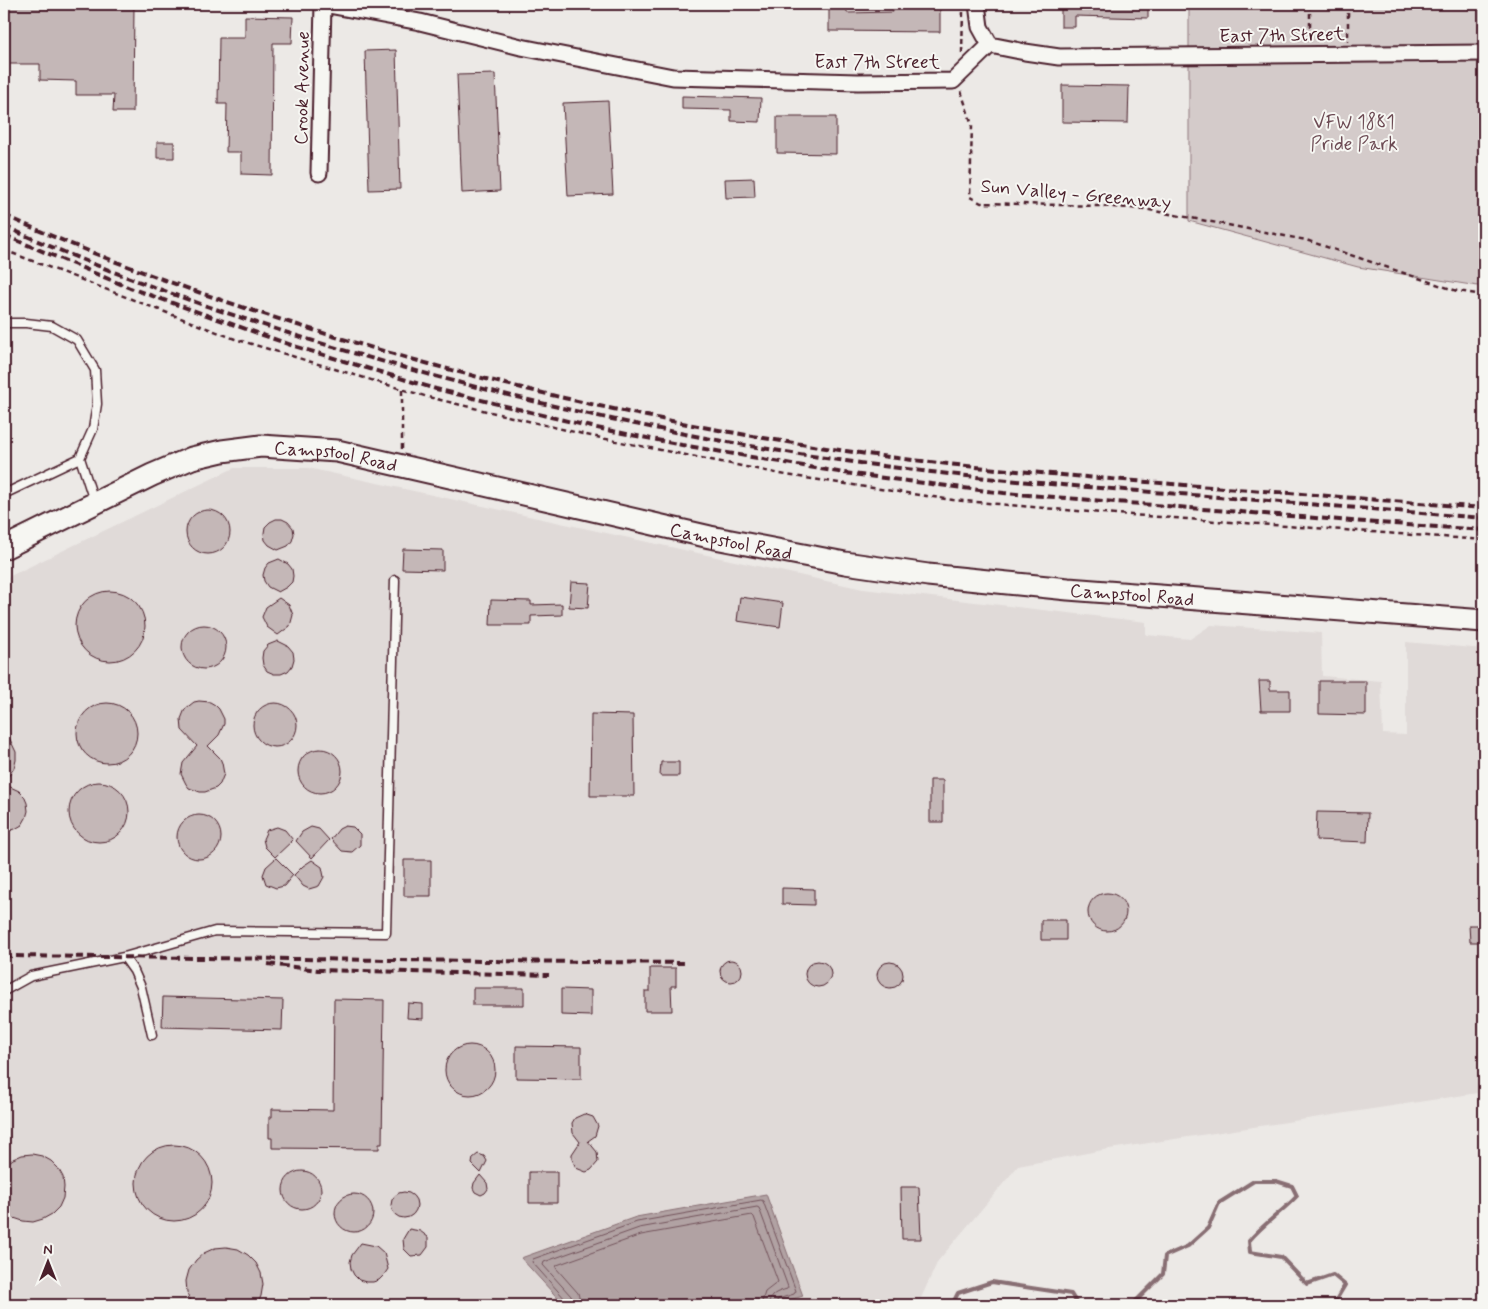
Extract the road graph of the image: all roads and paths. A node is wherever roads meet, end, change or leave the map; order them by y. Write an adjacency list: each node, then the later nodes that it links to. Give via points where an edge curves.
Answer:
1 (323, 4): 10 (street, East 7th Street, via 673,77 858,82 953,81); 11 (street, Crook Avenue)
2 (963, 4): 10 (path, Sun Valley - Greenway)
3 (977, 4): 6 (street, via 980,27)
4 (1310, 4): 8 (path)
5 (1348, 4): 9 (path)
6 (990, 46): 8 (street, East 7th Street, via 1059,57); 10 (street, East 7th Street)
7 (1484, 53): 9 (street, East 7th Street)
8 (1310, 54): 9 (street, East 7th Street)
9 (1348, 54)
10 (961, 75): 13 (path, Sun Valley - Greenway, via 961,92 972,125 970,197 981,203 1144,209 1306,240 1457,291)
11 (319, 173)
12 (4, 250): 15 (path, via 236,339)
13 (1484, 295)
14 (4, 323): 16 (lane, via 52,326 77,340 94,370 95,420)
15 (402, 389): 17 (path); 20 (path, via 601,438 786,475 953,500)
16 (80, 458): 18 (lane); 19 (lane)
17 (402, 466): 19 (main road, Campstool Road, via 337,451 261,446 192,458); 23 (main road, Campstool Road, via 710,537 928,575)
18 (4, 494)
19 (95, 503): 21 (main road, Campstool Road)
20 (1484, 540)
21 (4, 548)
22 (395, 580): 24 (lane, via 386,933 215,931)
23 (1484, 621)
24 (124, 957): 25 (lane, via 31,976); 26 (lane, via 140,987)
25 (4, 991)
26 (152, 1035)

